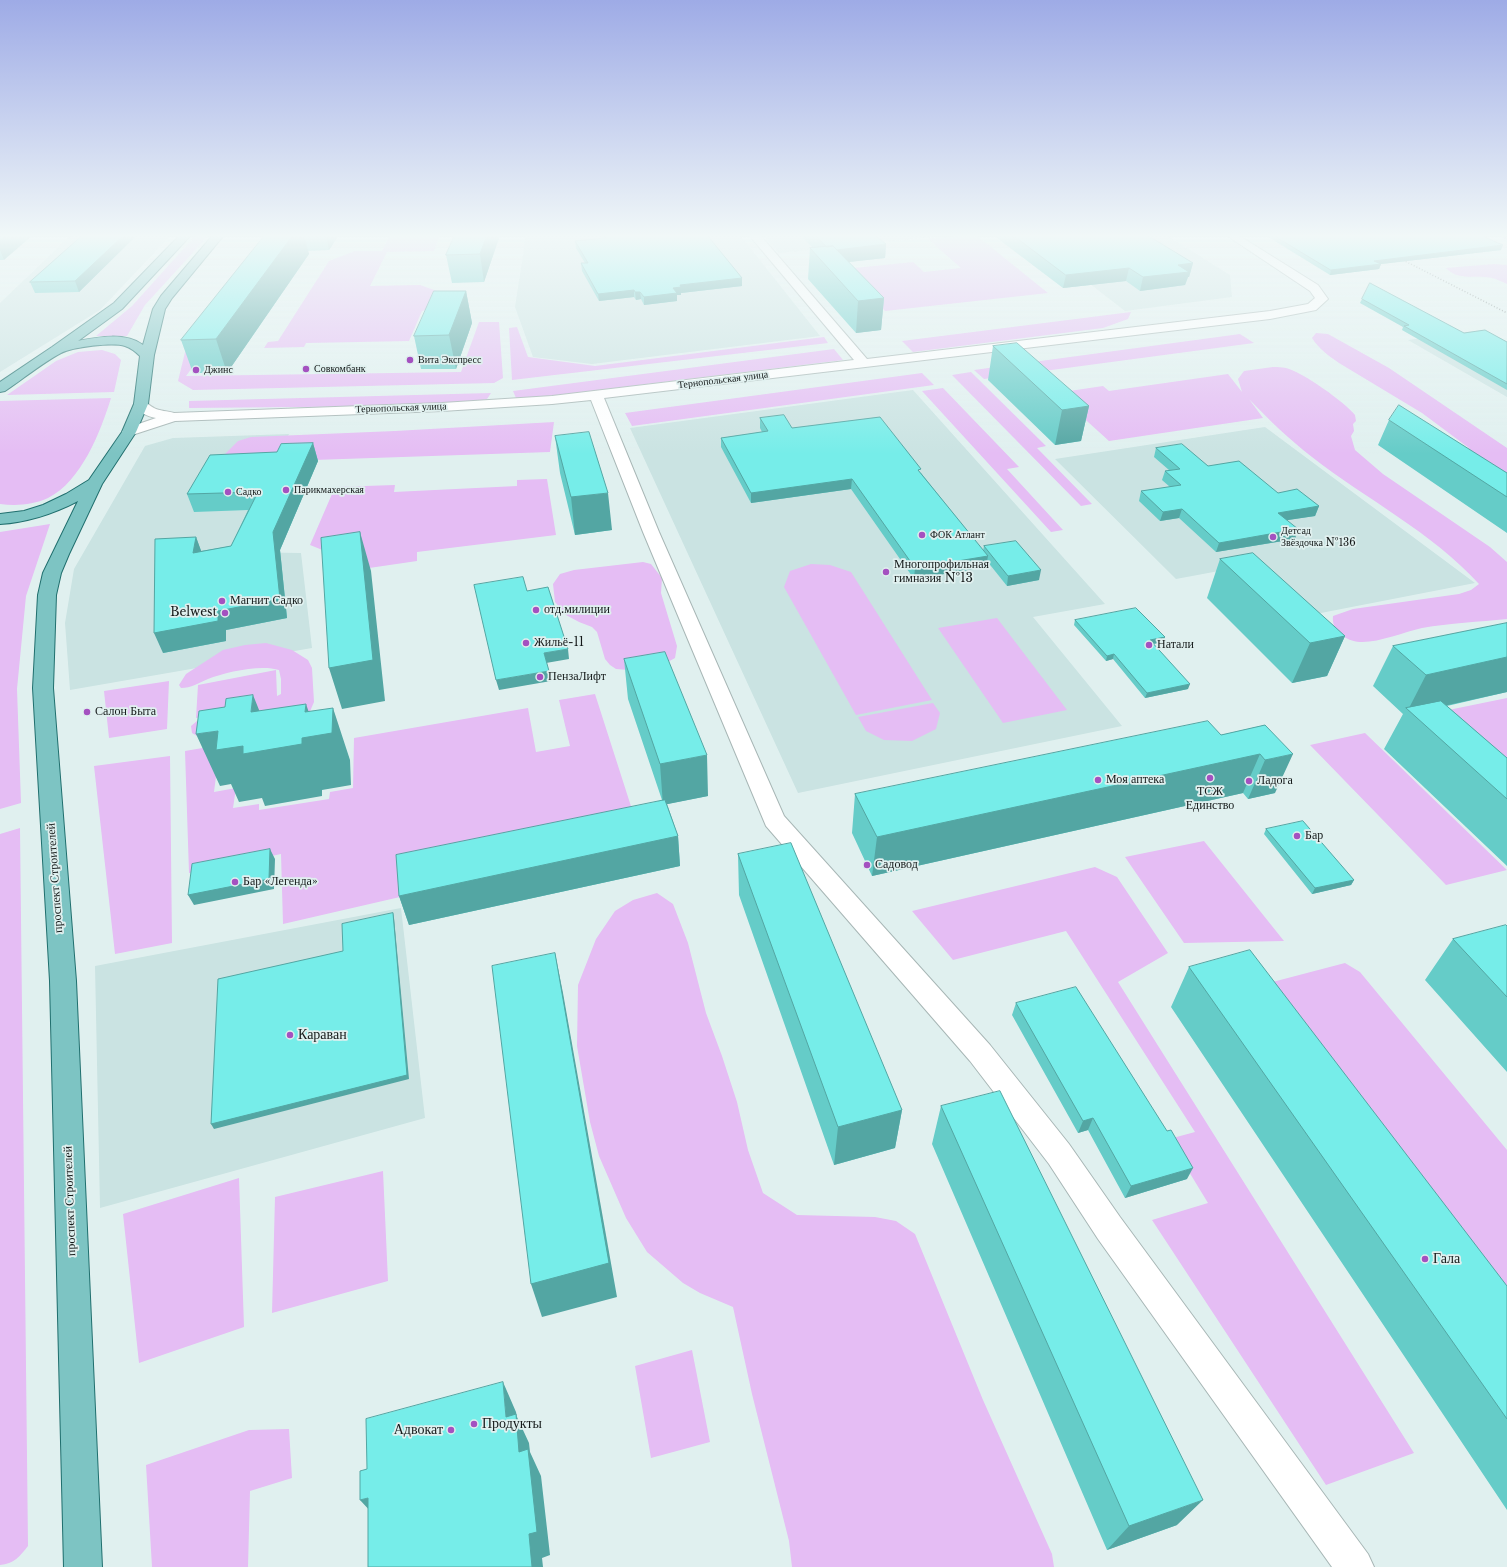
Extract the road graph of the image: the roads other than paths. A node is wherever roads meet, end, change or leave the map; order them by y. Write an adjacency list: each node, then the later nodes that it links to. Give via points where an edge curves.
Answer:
1 (115, 308): 5 (main road)
2 (160, 308): 6 (main road, проспект Строителей)
3 (816, 308): 7 (street)
4 (1305, 308): 7 (street, Тернопольская улица)
5 (57, 350): 6 (main road, via 79,344 111,341 125,342); 8 (main road)
6 (147, 354): 10 (main road, проспект Строителей)
7 (863, 363): 9 (street, Тернопольская улица)
8 (0, 388)
9 (596, 395): 11 (street, Тернопольская улица, via 442,407); 16 (street, via 651,532 774,820 1004,1082 1059,1154 1114,1235)
10 (141, 404): 11 (street, Тернопольская улица, via 149,412); 12 (main road, проспект Строителей)
11 (174, 417): 12 (street, Тернопольская улица, via 150,423)
12 (130, 432): 13 (main road, проспект Строителей)
13 (94, 484): 14 (main road, via 75,497 52,507); 15 (main road, проспект Строителей, via 52,573 47,595 43,688 63,981)
14 (0, 519)
15 (82, 1567)
16 (1355, 1567)

